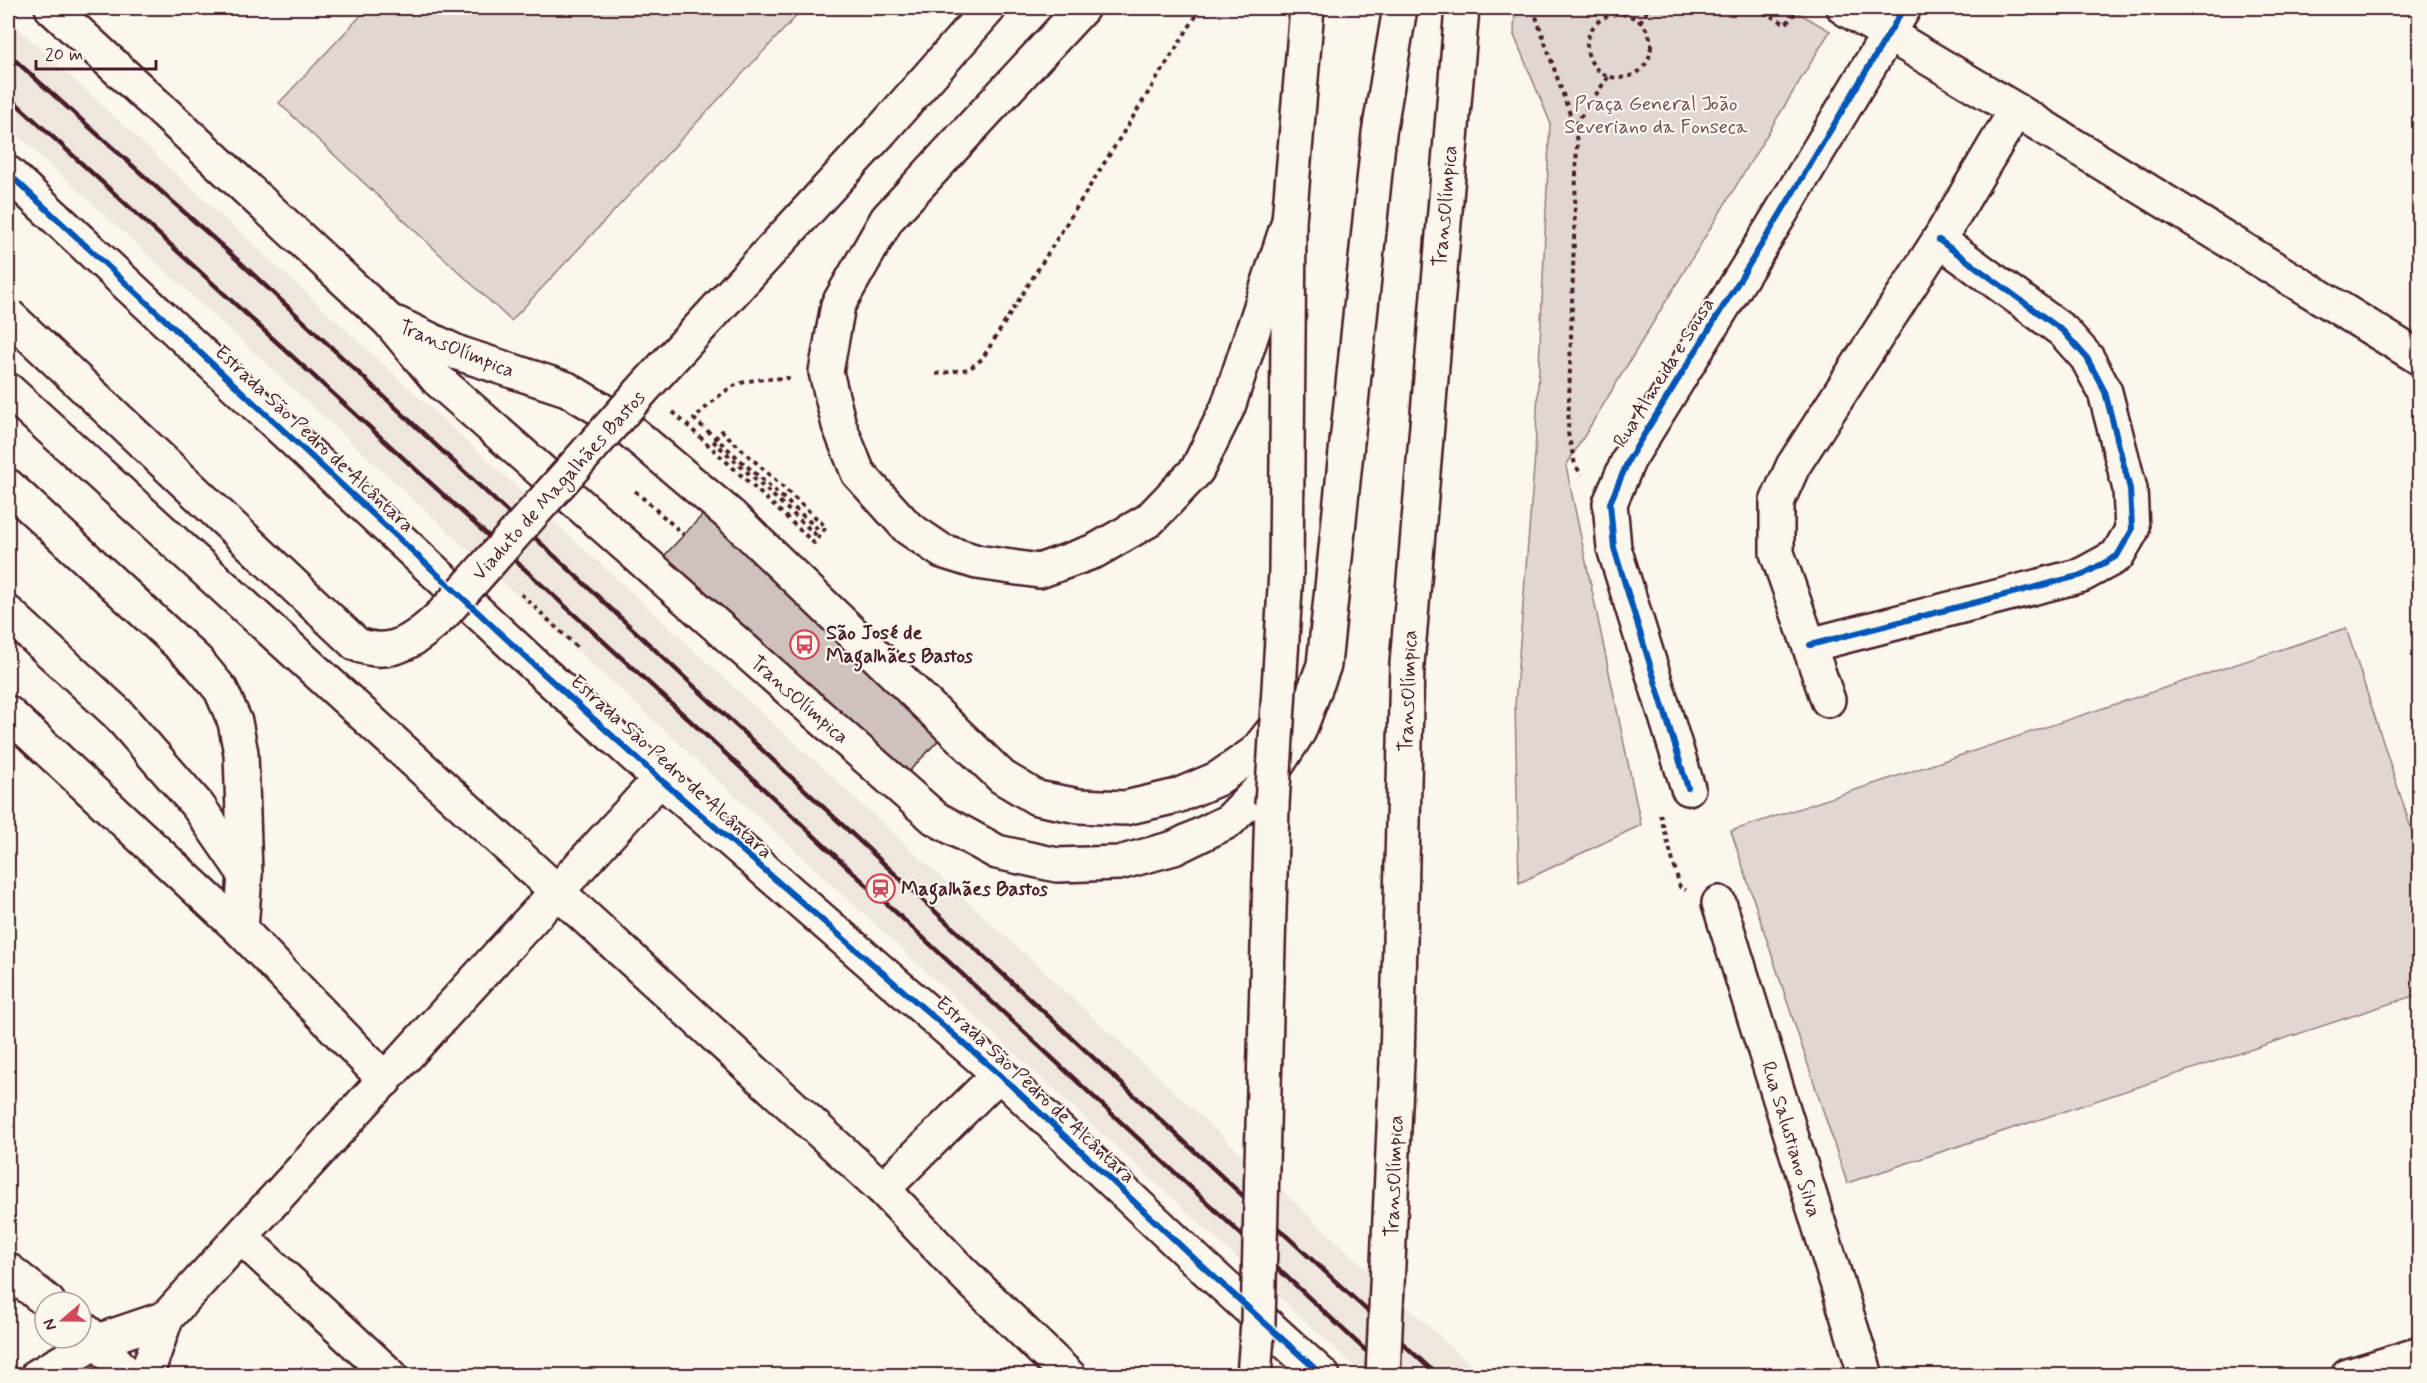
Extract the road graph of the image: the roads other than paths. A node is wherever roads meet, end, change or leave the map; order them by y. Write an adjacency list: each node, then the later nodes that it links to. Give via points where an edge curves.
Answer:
1 (52, 8): 16 (main road, TransOlímpica)
2 (989, 8): 15 (main road, Viaduto de Magalhães Bastos, bridge, via 426,631 387,650 371,650 356,644)
3 (1082, 8): 13 (main road, via 886,219 838,305 826,372 839,425 858,473 908,528 942,551 977,562 1039,571 1095,551 1149,520 1197,470 1228,407)
4 (1307, 8): 13 (main road)
5 (1376, 8): 10 (main road, TransOlímpica)
6 (1400, 8): 10 (main road, TransOlímpica)
7 (1462, 8): 49 (main road, TransOlímpica, bridge, via 1407,664 1397,1061)
8 (1844, 8): 9 (main road)
9 (1896, 21): 11 (main road); 26 (main road, Rua Almeida e Sousa, via 1629,459 1610,503 1614,548)
10 (1383, 95): 22 (main road, TransOlímpica)
11 (2016, 110): 14 (main road); 17 (main road)
12 (8, 173): 25 (main road, Estrada São Pedro de Alcântara)
13 (1289, 221): 47 (main road, bridge, via 1286,572 1272,805)
14 (1939, 240): 21 (main road, via 1793,466 1777,502 1777,553); 21 (main road, via 2063,331 2087,358 2105,392 2130,489 2133,530 2117,556 2082,575)
15 (8, 315)
16 (389, 321): 22 (main road, TransOlímpica, via 459,353 567,389 615,418 730,515 1002,777 1037,798 1079,806 1125,808 1177,796 1217,779 1257,752); 22 (main road, TransOlímpica, via 437,379 935,818 997,852 1057,866 1119,863 1174,848 1228,821 1264,785 1299,731)
17 (2420, 358)
18 (8, 390): 28 (main road)
19 (8, 486): 27 (main road, via 197,661 221,690 235,722 241,753)
20 (8, 613): 27 (main road, via 132,729 198,806)
21 (1810, 645): 23 (main road)
22 (1323, 665)
23 (1828, 700)
24 (8, 713): 30 (main road)
25 (660, 779): 28 (main road); 31 (main road, Estrada São Pedro de Alcântara)
26 (1688, 788)
27 (245, 874): 30 (main road)
28 (556, 892): 32 (main road); 33 (main road)
29 (1719, 903): 50 (main road, Rua Salustiano Silva)
30 (241, 930): 32 (main road)
31 (999, 1074): 33 (main road); 48 (main road, Estrada São Pedro de Alcântara)
32 (385, 1080): 34 (main road)
33 (883, 1189): 46 (main road)
34 (241, 1237): 37 (main road); 45 (main road)
35 (8, 1270): 36 (main road)
36 (33, 1290)
37 (166, 1318): 38 (main road); 44 (main road)
38 (93, 1333)
39 (93, 1337): 43 (main road)
40 (70, 1350): 42 (main road)
41 (2420, 1354): 51 (main road)
42 (37, 1376)
43 (128, 1376)
44 (146, 1376)
45 (391, 1376)
46 (1069, 1376)
47 (1254, 1376)
48 (1323, 1376)
49 (1383, 1376)
50 (1866, 1376)
51 (2348, 1376)

